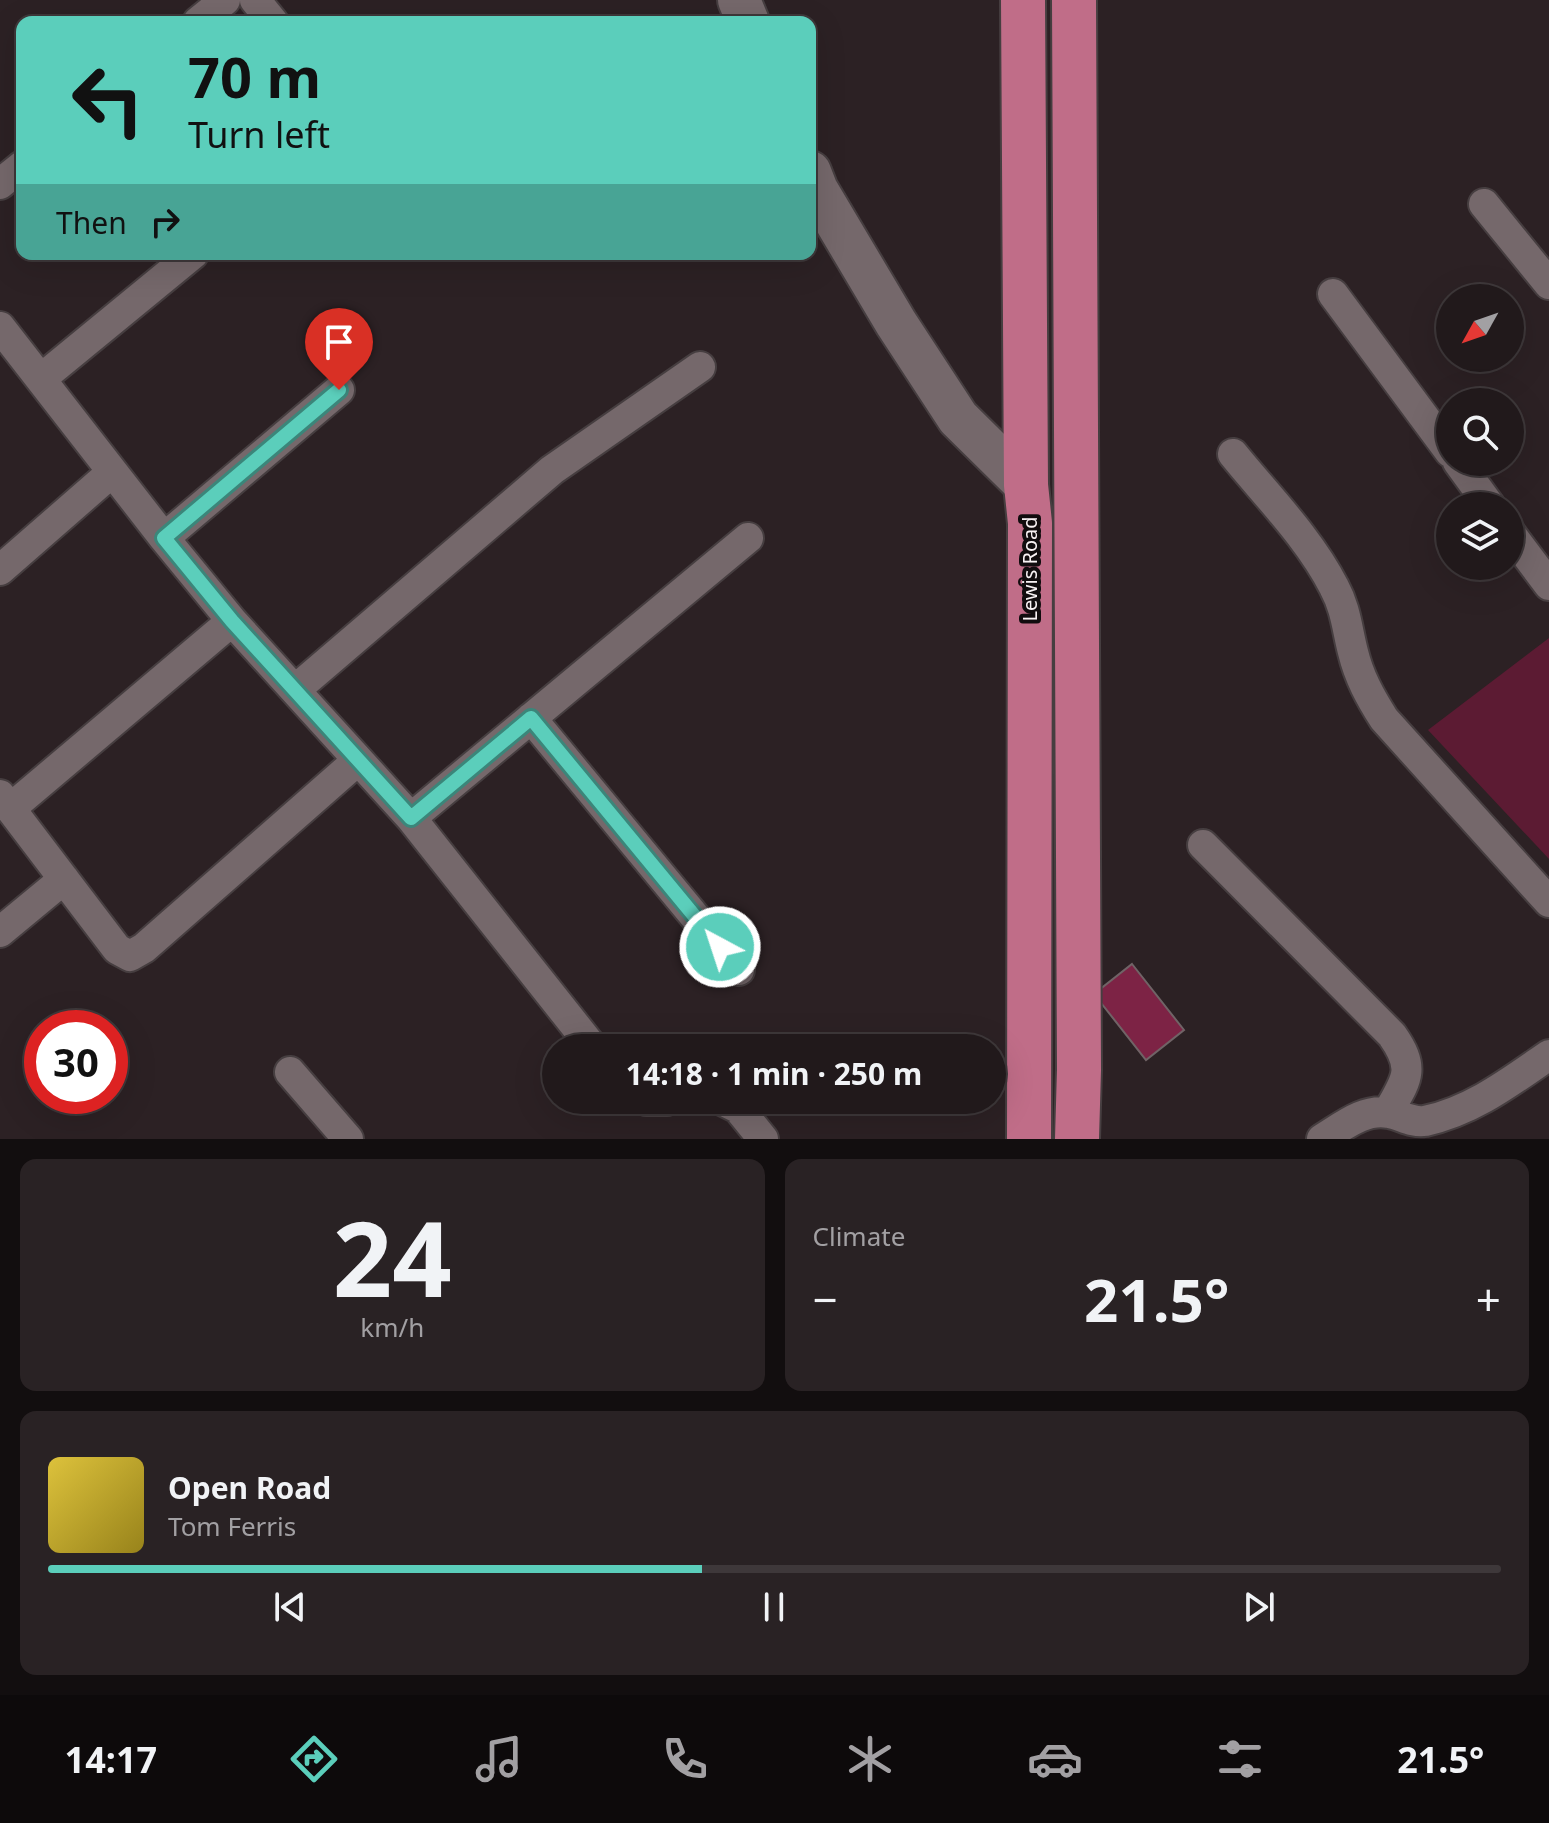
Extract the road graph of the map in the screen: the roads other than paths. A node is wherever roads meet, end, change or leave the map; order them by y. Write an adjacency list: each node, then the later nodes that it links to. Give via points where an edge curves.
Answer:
1 (225, 0): 5 (street)
2 (255, 0): 6 (street)
3 (1023, 0): 14 (main road, Lewis Road)
4 (1074, 0): 12 (main road)
5 (205, 16)
6 (268, 16)
7 (16, 171): 8 (street)
8 (0, 184)
9 (816, 187): 23 (street, via 958,418)
10 (1484, 204): 13 (street)
11 (186, 260): 18 (street)
12 (1074, 282): 14 (main road); 42 (main road)
13 (1549, 284)
14 (1025, 287): 23 (main road, Lewis Road)
15 (1333, 294): 20 (street)
16 (1, 330): 18 (street)
17 (700, 367): 30 (street, via 552,470)
18 (42, 378): 22 (street)
19 (339, 390): 24 (street)
20 (1436, 433)
21 (1233, 454): 37 (street, via 1334,586 1366,691 1384,719)
22 (111, 473): 24 (street); 27 (street)
23 (1026, 485): 43 (main road, Lewis Road)
24 (164, 538): 29 (street)
25 (748, 538): 31 (street)
26 (1524, 552): 28 (street)
27 (0, 570)
28 (1549, 585)
29 (232, 621): 30 (street); 33 (street)
30 (295, 690): 32 (street)
31 (531, 718): 34 (street); 39 (street)
32 (357, 761): 34 (street); 36 (street, via 130,956 117,949)
33 (5, 802): 36 (street)
34 (411, 818): 40 (street)
35 (1203, 845): 45 (street, via 1405,1053 1404,1083)
36 (64, 879): 38 (street)
37 (1549, 902)
38 (0, 932)
39 (739, 970)
40 (582, 1034)
41 (1549, 1055): 47 (street)
42 (1079, 1070): 43 (main road); 51 (main road)
43 (1030, 1071): 50 (main road, Lewis Road)
44 (290, 1072): 48 (street)
45 (1388, 1112): 47 (street); 52 (street, via 1359,1116)
46 (743, 1114): 49 (street)
47 (1427, 1130)
48 (348, 1139)
49 (763, 1139)
50 (1029, 1139)
51 (1077, 1139)
52 (1322, 1139)

